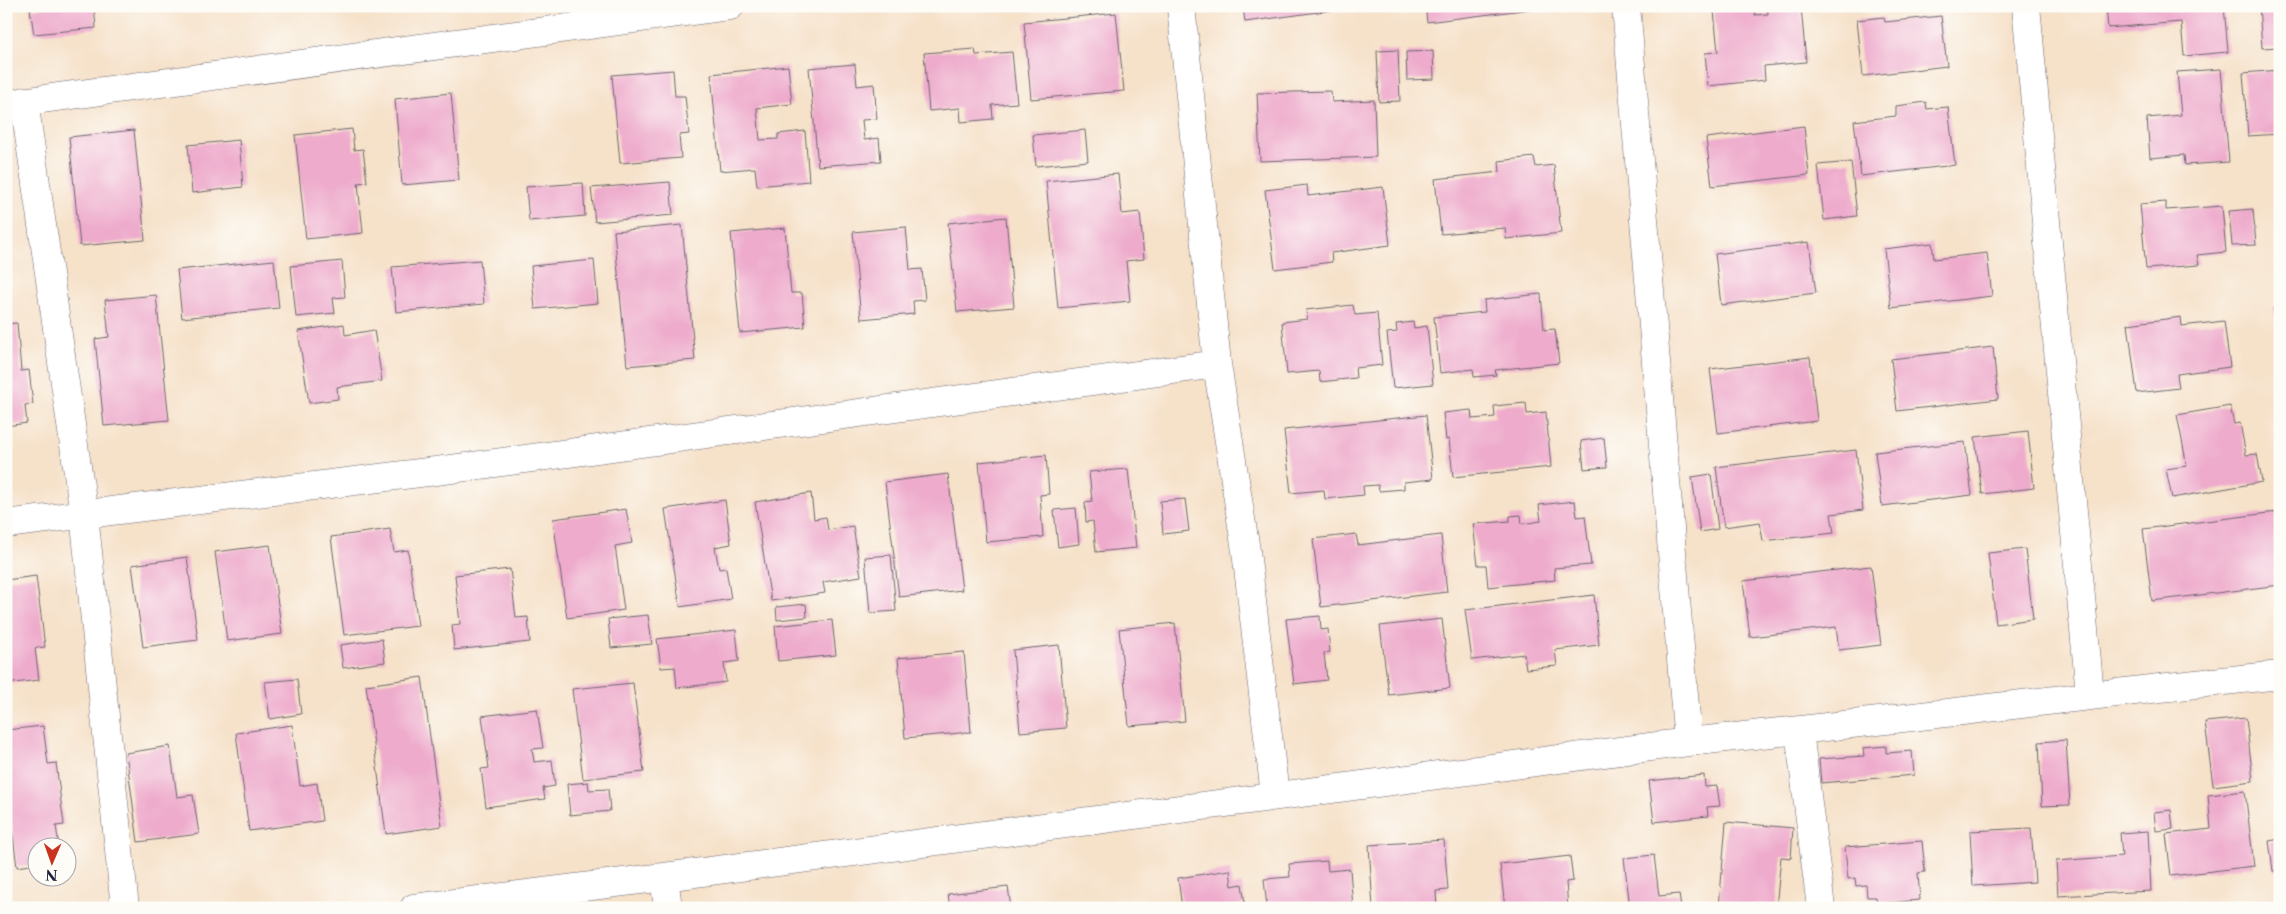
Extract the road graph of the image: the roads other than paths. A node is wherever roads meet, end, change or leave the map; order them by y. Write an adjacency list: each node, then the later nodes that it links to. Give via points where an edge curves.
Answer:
1 (730, 6): 5 (street)
2 (1181, 6): 6 (street)
3 (1626, 6): 12 (street)
4 (2026, 6): 10 (street)
5 (15, 102): 7 (street)
6 (1217, 364): 7 (street, via 444,470); 13 (street, via 1246,551)
7 (84, 514): 8 (street); 15 (street)
8 (6, 524)
9 (2280, 675): 10 (street)
10 (2090, 694): 11 (street)
11 (1799, 731): 12 (street); 18 (street)
12 (1688, 742): 13 (street)
13 (1276, 795): 14 (street)
14 (664, 877): 16 (street); 17 (street)
15 (125, 908)
16 (414, 908)
17 (668, 908)
18 (1821, 908)

